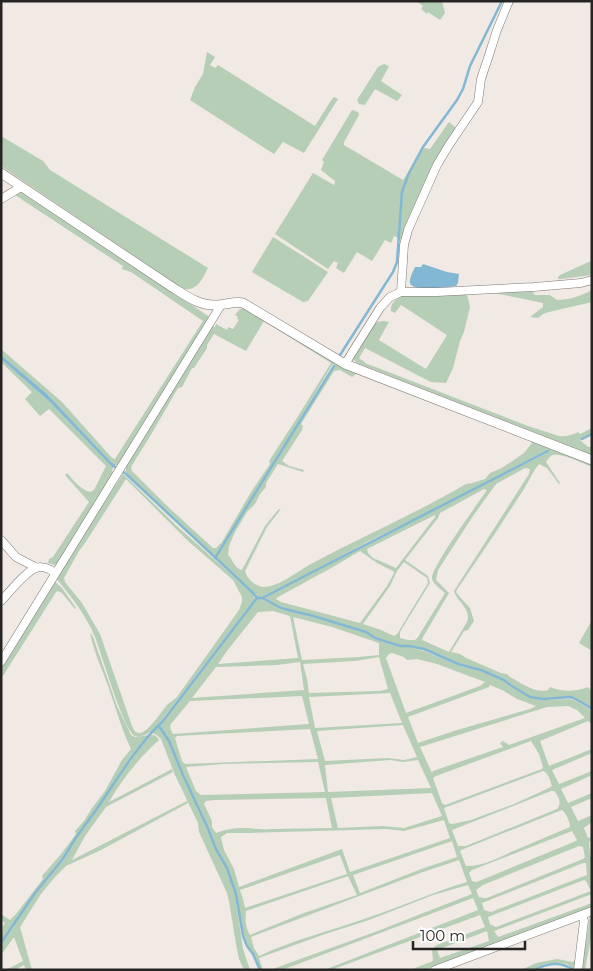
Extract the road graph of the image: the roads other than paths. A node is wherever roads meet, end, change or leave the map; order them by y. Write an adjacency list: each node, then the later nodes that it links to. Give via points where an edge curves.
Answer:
1 (509, 1): 6 (street, via 488,55 478,102 437,165 408,230)
2 (1, 173): 3 (street)
3 (21, 187): 4 (street); 7 (street, via 190,298 204,304)
4 (1, 199)
5 (592, 280): 6 (street, via 534,287)
6 (401, 292): 8 (street, via 390,297 380,308)
7 (221, 305): 8 (street, via 238,302 248,305); 12 (street)
8 (345, 364): 9 (street)
9 (592, 460)
10 (1, 540): 11 (street, via 16,557)
11 (35, 568): 12 (street, via 48,568); 13 (street)
12 (55, 574): 14 (street)
13 (1, 601)
14 (1, 662)
15 (592, 911): 16 (street)
16 (582, 914): 17 (street); 18 (street)
17 (435, 970)
18 (578, 970)

